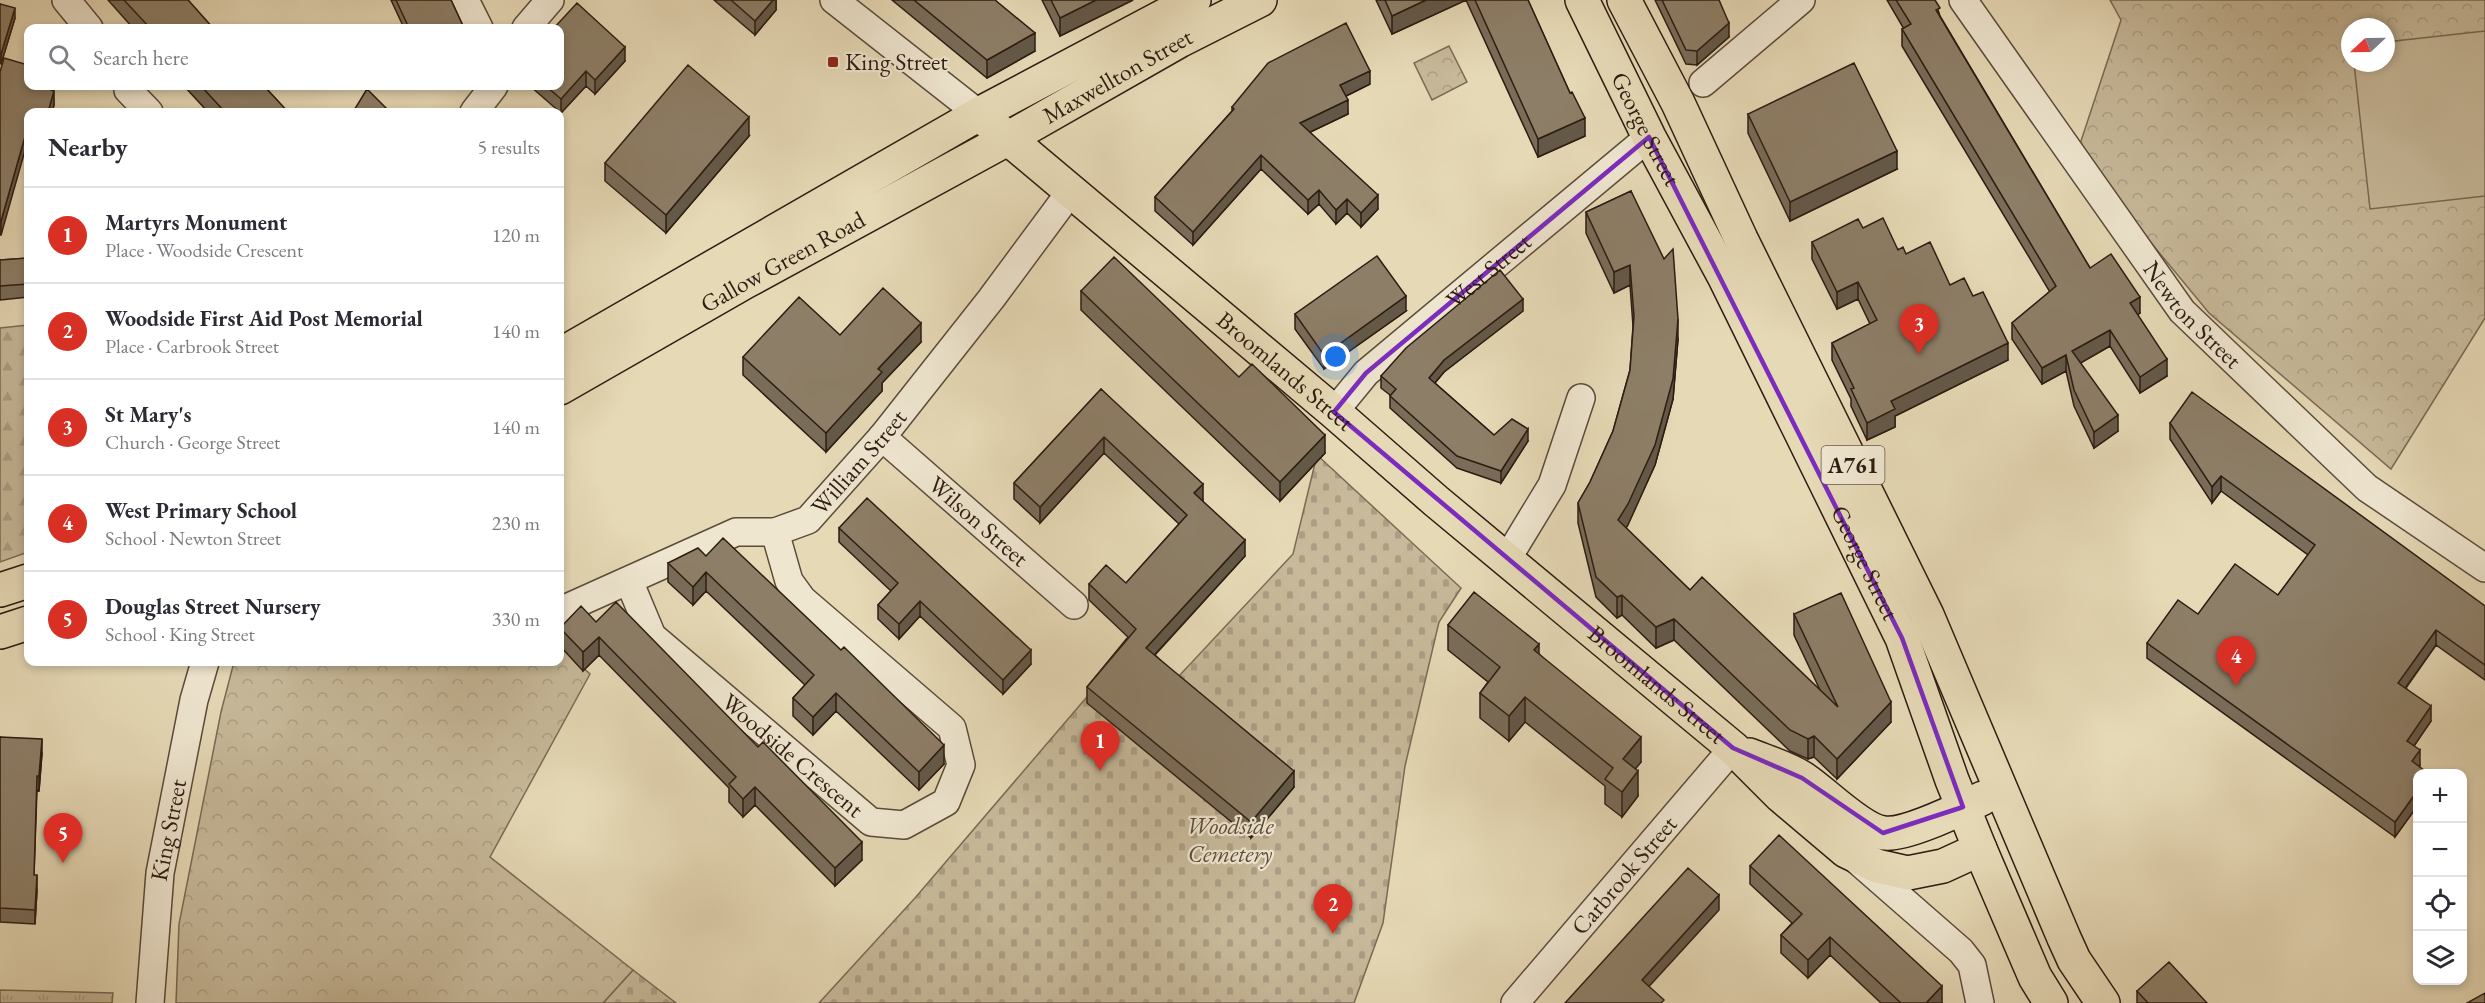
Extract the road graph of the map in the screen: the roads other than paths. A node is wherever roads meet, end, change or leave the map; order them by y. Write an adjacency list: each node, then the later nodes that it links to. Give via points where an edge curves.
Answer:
1 (66, 0): 11 (street)
2 (465, 0): 12 (street)
3 (550, 0): 13 (street)
4 (834, 0): 19 (street, Broomlands Street)
5 (1194, 0): 19 (main road, Maxwellton Street)
6 (1260, 0): 21 (main road, Maxwellton Street, via 1179,41)
7 (1582, 0): 20 (main road, George Street / A761)
8 (1624, 0): 40 (main road, George Street / A761, via 1927,615)
9 (1801, 0): 14 (street)
10 (1964, 0): 30 (street, Newton Street, via 2182,311 2367,488)
11 (86, 24)
12 (476, 24)
13 (529, 24)
14 (1703, 83)
15 (128, 90): 17 (street)
16 (491, 90): 18 (street)
17 (145, 108)
18 (477, 108)
19 (979, 114): 21 (main road, Broomlands Street); 23 (main road, Gallow Green Road)
20 (1649, 137): 26 (street, West Street, via 1366,373); 41 (main road, George Street / A761, via 1725,278 1902,638)
21 (1009, 138): 22 (main road, Broomlands Street); 24 (main road, Gallow Green Road)
22 (1071, 191): 26 (main road, Broomlands Street); 27 (street, William Street)
23 (564, 354)
24 (564, 386)
25 (1581, 398): 29 (street, via 1552,485)
26 (1335, 412): 29 (main road, Broomlands Street)
27 (882, 437): 28 (street, William Street, via 808,520); 34 (street, Wilson Street)
28 (775, 532): 31 (street, William Street, via 736,532); 31 (street, Woodside Crescent, via 789,581 802,599 952,728 961,765 946,802 904,825 871,822 652,636)
29 (1507, 559): 39 (main road, Broomlands Street)
30 (2485, 568)
31 (629, 581): 35 (street, William Street)
32 (24, 582): 33 (main road)
33 (0, 590)
34 (1074, 605)
35 (564, 609)
36 (24, 624): 37 (main road)
37 (0, 632)
38 (204, 666): 45 (street, King Street, via 160,873)
39 (1733, 748): 41 (main road, Broomlands Street, via 1802,778 1861,822 1883,833 1899,832); 43 (main road, Broomlands Street, via 1781,796); 46 (street, Carbrook Street)
40 (2001, 790): 41 (main road); 42 (main road); 48 (main road, George Street / A761, via 2074,960)
41 (1963, 807): 42 (main road, George Street / A761)
42 (1980, 849): 43 (main road, Broomlands Street, via 1942,866 1908,873 1877,866); 44 (main road, George Street / A761)
43 (1846, 851): 47 (street, Broomlands Street, via 1961,951 1972,965)
44 (2043, 990)
45 (150, 1003)
46 (1515, 1003)
47 (1980, 1003)
48 (2103, 1003)

